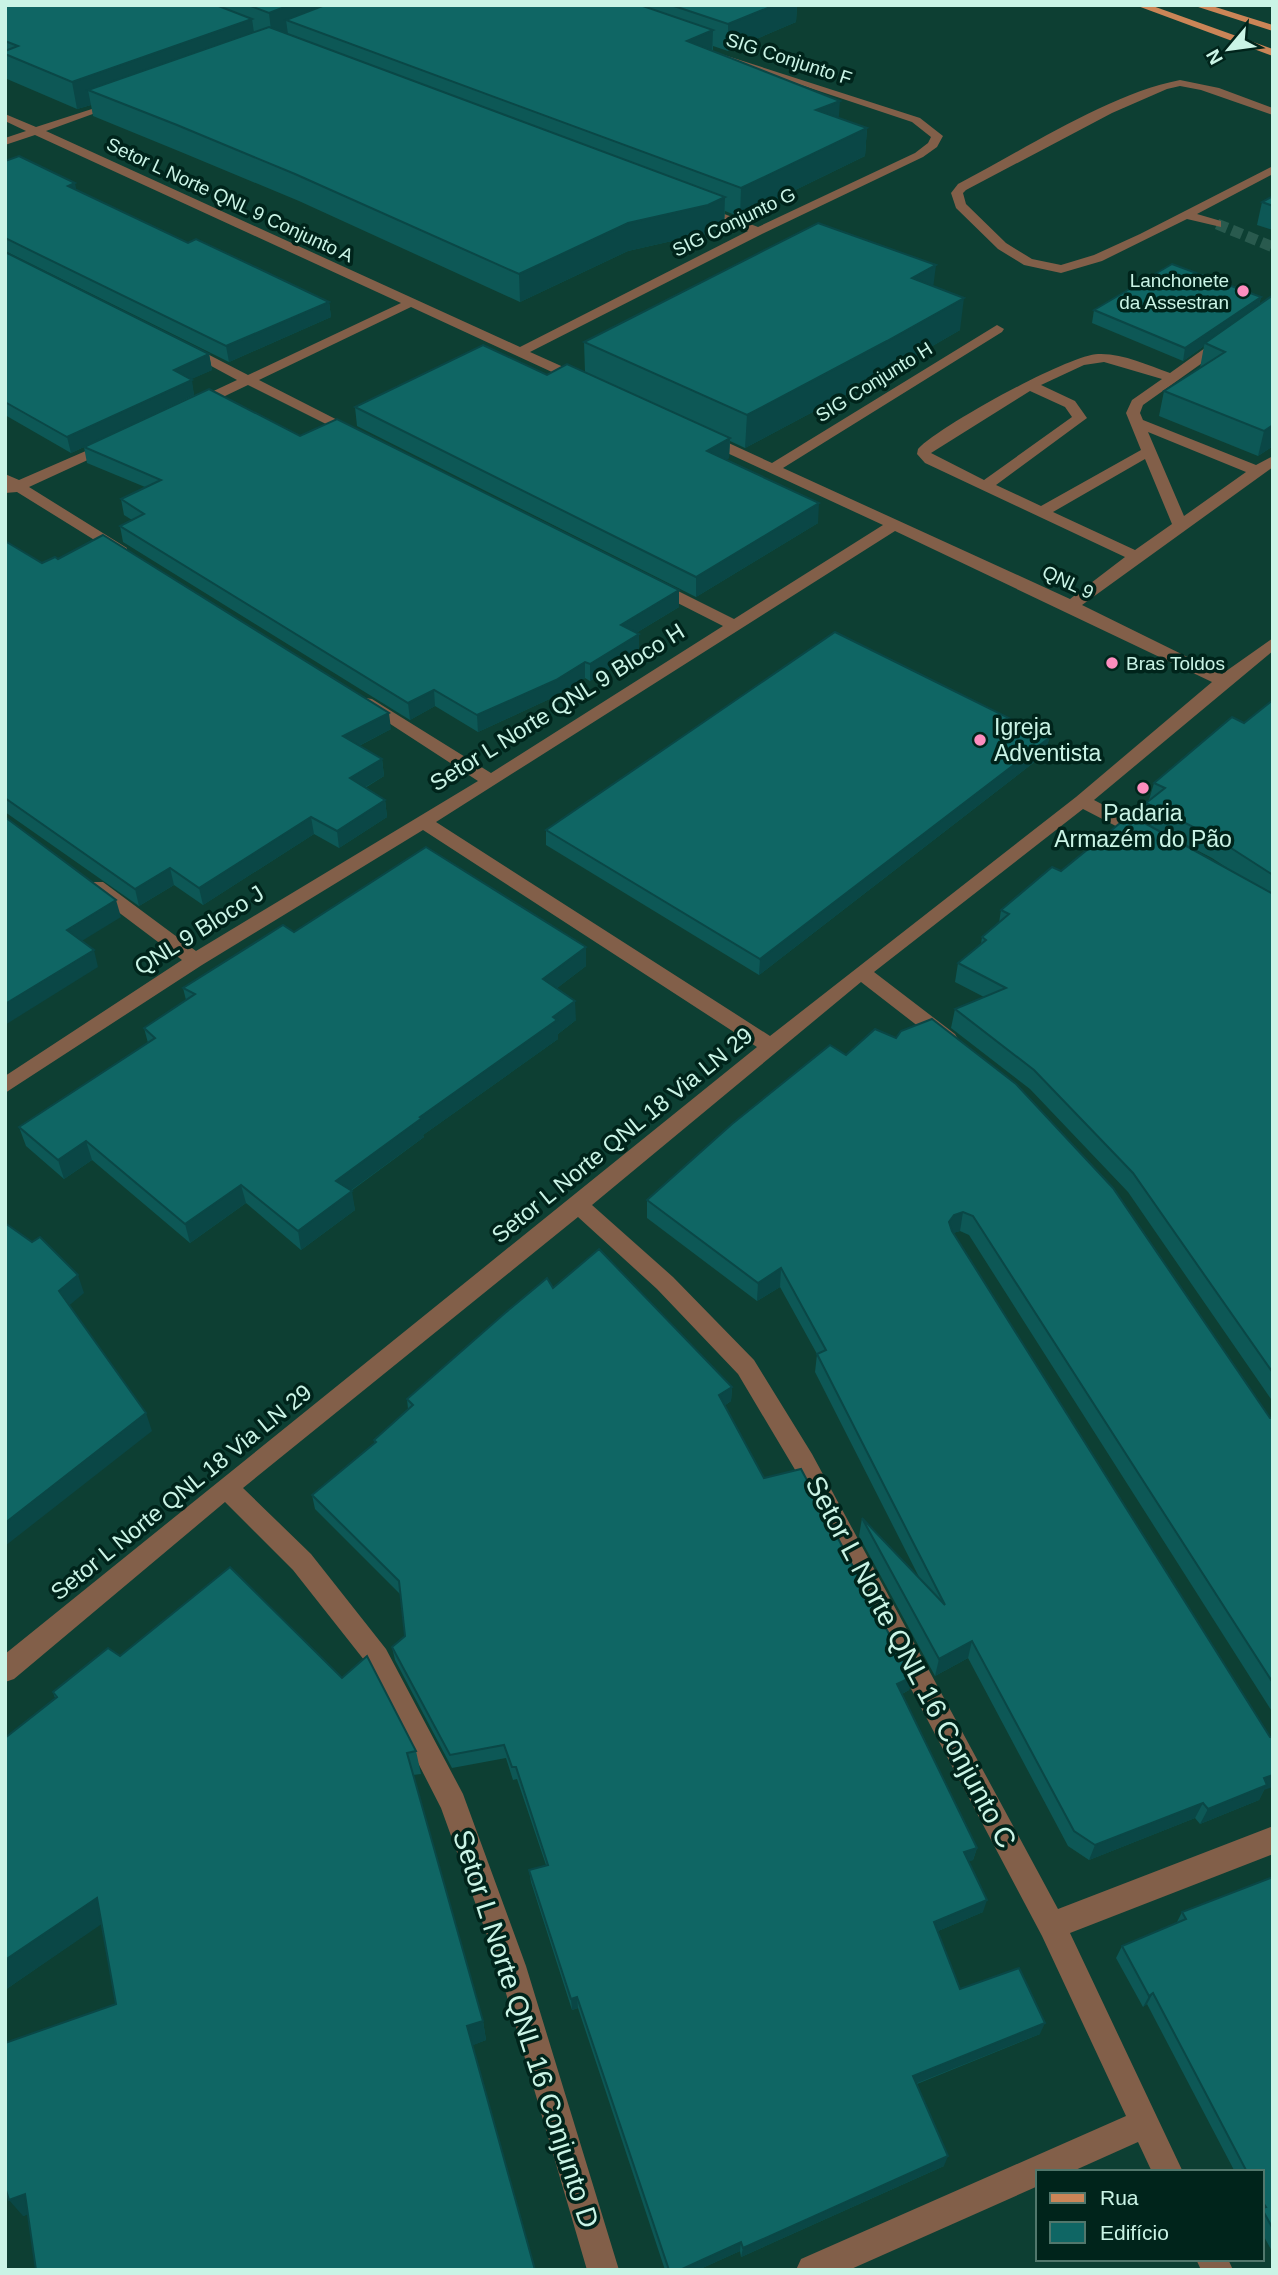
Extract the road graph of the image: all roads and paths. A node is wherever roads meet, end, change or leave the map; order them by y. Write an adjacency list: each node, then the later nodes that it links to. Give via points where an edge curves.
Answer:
1 (1140, 5): 5 (main road)
2 (1197, 5): 3 (main road)
3 (1273, 28)
4 (691, 45): 9 (street, SIG Conjunto F)
5 (1273, 54)
6 (135, 95): 10 (street)
7 (1273, 112): 14 (street, via 1198,86 1160,86 957,193 960,205 1002,246 1045,268 1061,269 1098,258)
8 (5, 117): 10 (street, Setor L Norte QNL 9 Conjunto A)
9 (916, 120): 16 (street, SIG Conjunto G, via 937,136 919,155)
10 (35, 131): 11 (street); 17 (street, Setor L Norte QNL 9 Conjunto A)
11 (5, 142)
12 (1273, 169): 14 (street)
13 (681, 201): 16 (street)
14 (1183, 214): 15 (street)
15 (1217, 224)
16 (758, 231): 21 (street, SIG Conjunto G)
17 (408, 304): 21 (street, Setor L Norte QNL 9 Conjunto A); 23 (street)
18 (997, 329): 33 (street, SIG Conjunto H)
19 (1239, 330): 22 (street)
20 (176, 343): 23 (street)
21 (520, 352): 25 (street, Setor L Norte QNL 9 Conjunto A)
22 (1171, 378): 24 (street, via 1110,358 1095,358); 27 (street, via 1137,403)
23 (249, 380): 26 (street); 30 (street)
24 (1031, 386): 36 (street, via 1070,404 1080,418); 36 (street, via 925,449 930,460)
25 (596, 387)
26 (176, 414)
27 (1134, 421): 31 (street); 34 (street)
28 (684, 428): 33 (street, QNL 9)
29 (128, 436): 35 (street)
30 (373, 443)
31 (1148, 452): 37 (street); 39 (street)
32 (1273, 460): 34 (street)
33 (772, 469): 38 (street, QNL 9)
34 (1257, 471): 39 (street)
35 (10, 486): 41 (street)
36 (985, 486): 37 (street)
37 (1041, 512): 40 (street)
38 (893, 525): 43 (street, QNL 9); 44 (street, Setor L Norte QNL 9 Bloco H)
39 (1180, 525): 40 (street)
40 (1136, 556): 43 (street)
41 (137, 560)
42 (645, 581): 44 (street)
43 (1071, 606): 46 (street, QNL 9)
44 (732, 625): 48 (street, Setor L Norte QNL 9 Bloco H)
45 (1273, 643): 46 (street, Setor L Norte QNL 18 Via LN 29)
46 (1223, 681): 49 (street, Setor L Norte QNL 18 Via LN 29)
47 (349, 692): 48 (street)
48 (491, 780): 50 (street, Setor L Norte QNL 9 Bloco H)
49 (1082, 801): 51 (street); 54 (street, Setor L Norte QNL 18 Via LN 29)
50 (422, 821): 53 (street, QNL 9 Bloco J); 55 (street, Setor L Norte QNL 9 Bloco H)
51 (1155, 840)
52 (83, 877): 53 (street)
53 (195, 960): 57 (street, QNL 9 Bloco J)
54 (861, 972): 55 (street, Setor L Norte QNL 18 Via LN 29); 56 (street)
55 (772, 1047): 58 (street, Setor L Norte QNL 18 Via LN 29)
56 (968, 1054)
57 (5, 1086)
58 (578, 1205): 59 (street, Setor L Norte QNL 18 Via LN 29); 62 (street, Setor L Norte QNL 16 Conjunto C, via 665,1283 746,1367 852,1549)
59 (226, 1486): 60 (street, Setor L Norte QNL 18 Via LN 29); 67 (street, Setor L Norte QNL 16 Conjunto D, via 302,1562 377,1657 453,1803 512,1966)
60 (5, 1670)
61 (1273, 1840): 62 (street)
62 (1052, 1926): 63 (street, Setor L Norte QNL 16 Conjunto C)
63 (1144, 2124): 64 (street); 65 (street, Setor L Norte QNL 16 Conjunto C)
64 (1039, 2170)
65 (1167, 2170)
66 (1036, 2171): 68 (street)
67 (603, 2270)
68 (812, 2270)

